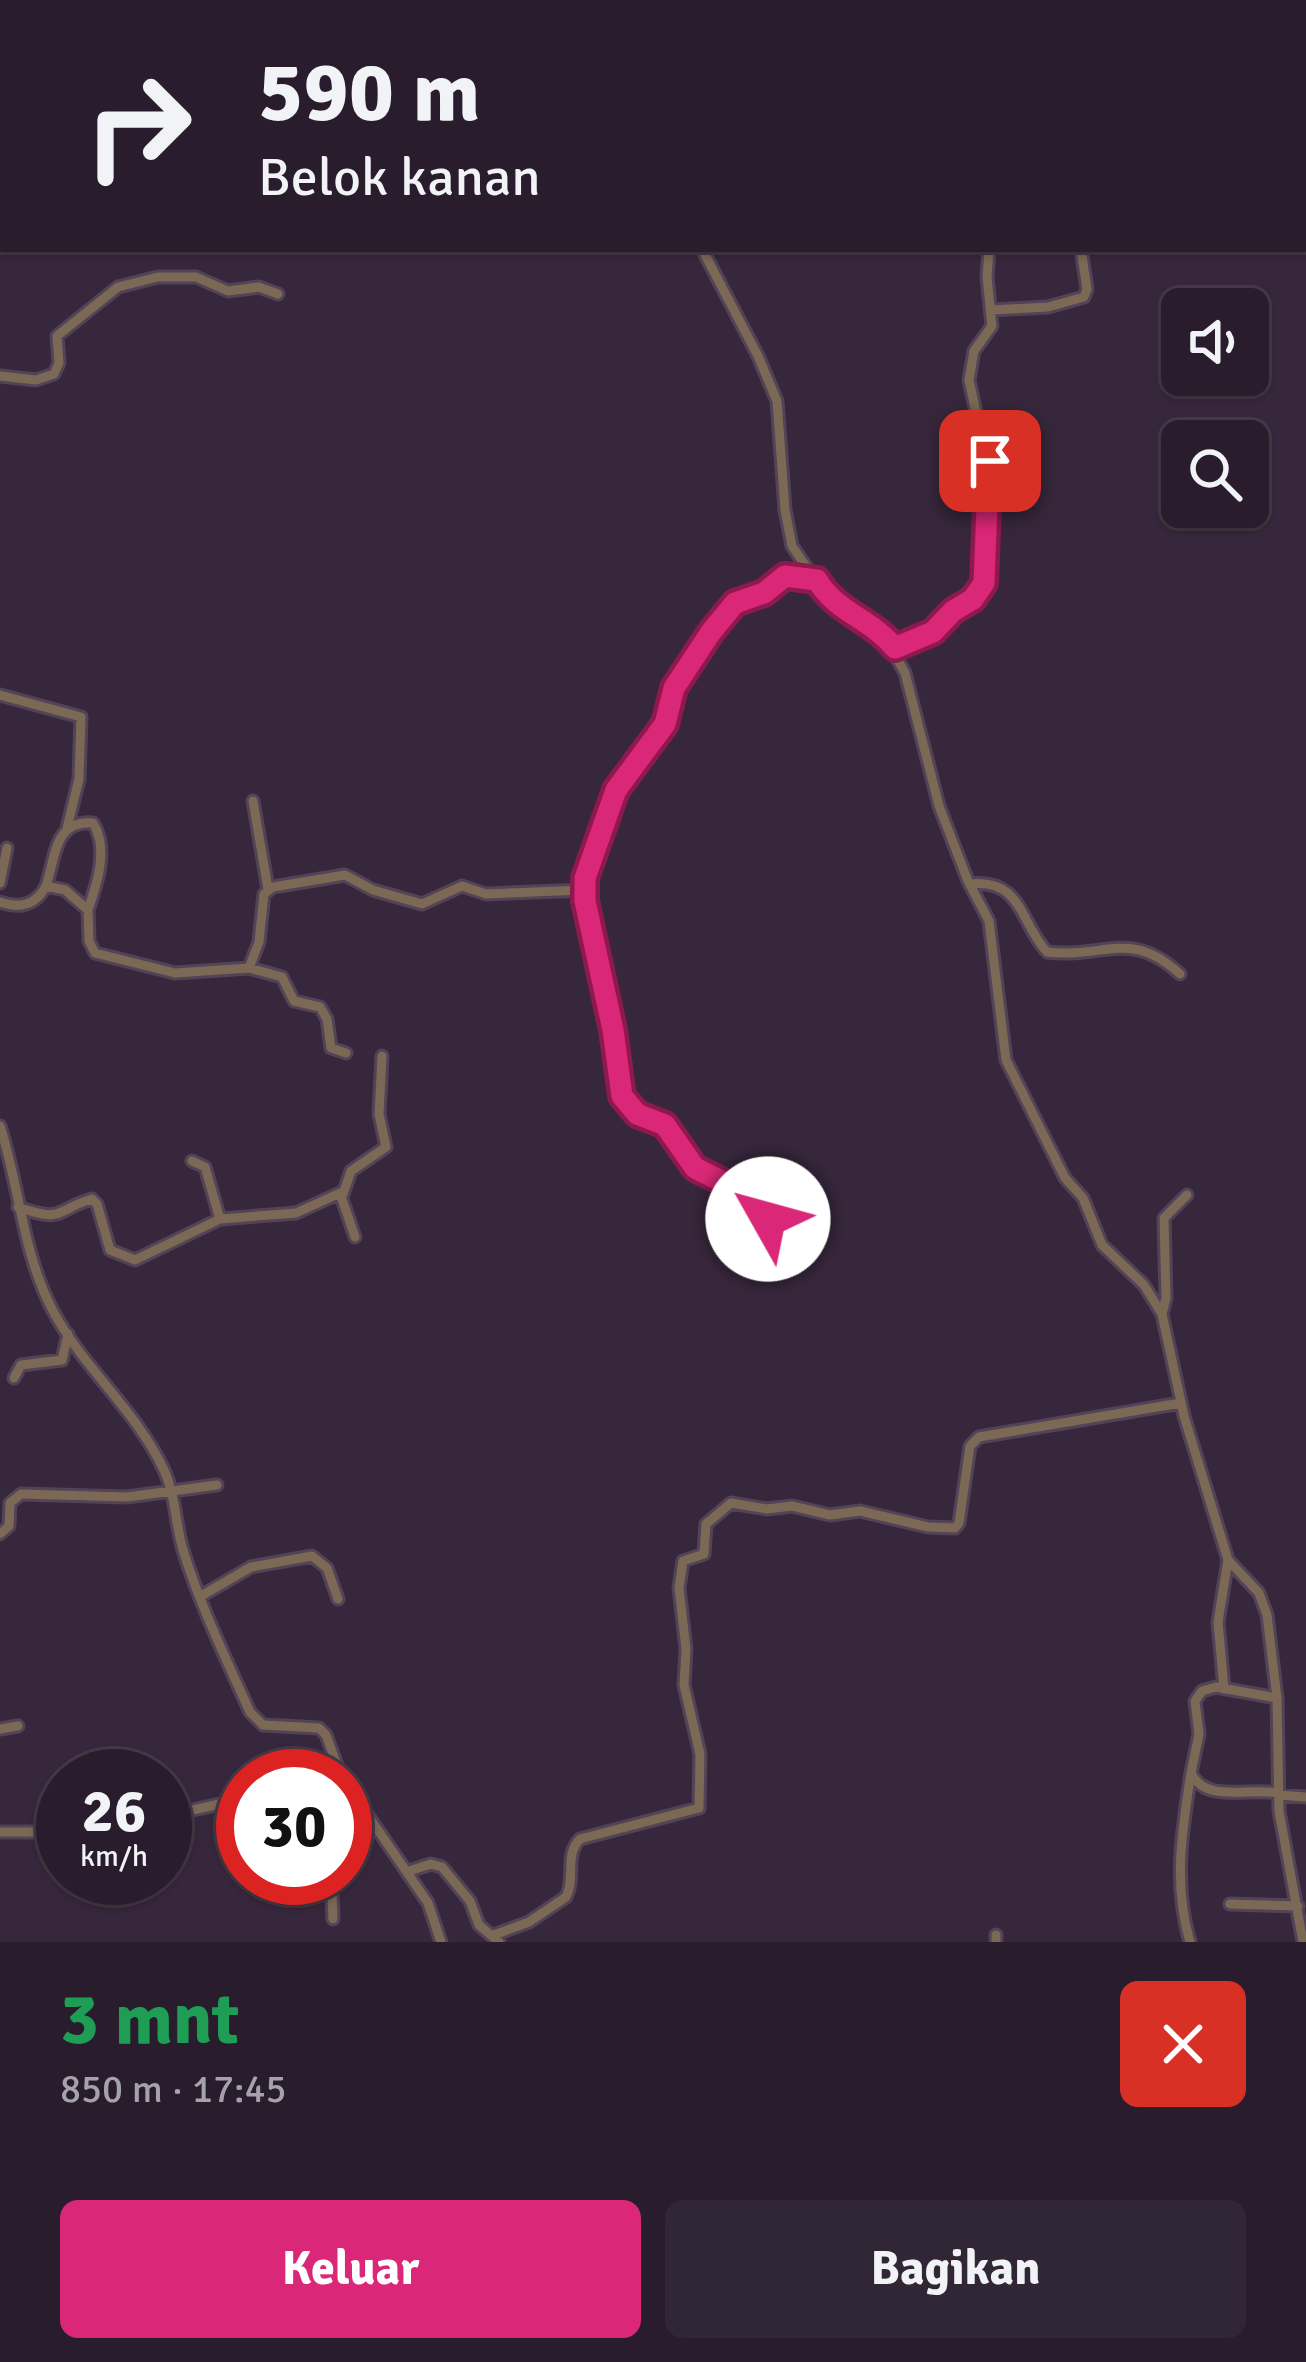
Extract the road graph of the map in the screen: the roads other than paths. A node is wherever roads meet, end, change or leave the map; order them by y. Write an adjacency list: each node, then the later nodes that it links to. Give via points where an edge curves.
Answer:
1 (704, 252): 7 (street, via 772,387 788,535)
2 (989, 252): 5 (street)
3 (1082, 252): 5 (street, via 1084,297)
4 (278, 294): 6 (street, via 228,291 196,278 124,285 59,334 54,374)
5 (992, 310): 8 (street, via 969,380 994,473 984,583 933,632)
6 (0, 376)
7 (817, 580): 8 (street, via 833,603 868,620); 17 (street, via 785,576 735,603 711,632 674,688 665,724 616,790)
8 (895, 648): 14 (street)
9 (0, 695): 11 (street, via 81,717)
10 (254, 801): 16 (street)
11 (68, 827): 15 (street); 19 (street, via 91,822 100,837)
12 (7, 848): 13 (street)
13 (0, 883)
14 (970, 884): 21 (street, via 995,884 1009,894 1047,952 1138,948); 32 (street, via 992,932 1011,1072 1102,1246)
15 (46, 886): 18 (street, via 27,905); 19 (street)
16 (268, 889): 17 (street, via 345,875 418,904 462,886 486,894); 20 (street)
17 (584, 890): 31 (street, via 620,1090 637,1114 665,1125 695,1168 749,1195 768,1219)
18 (0, 902)
19 (88, 910): 20 (street, via 89,941 99,955 175,973)
20 (249, 968): 22 (street, via 284,978 294,1001 320,1007 331,1048)
21 (1180, 974)
22 (346, 1053)
23 (382, 1056): 26 (street, via 386,1148 351,1171)
24 (0, 1126): 28 (street)
25 (192, 1161): 29 (street, via 205,1168)
26 (343, 1194): 29 (street, via 289,1214); 30 (street)
27 (1187, 1195): 32 (street, via 1164,1218)
28 (18, 1208): 29 (street, via 65,1215 92,1199 110,1250 135,1260); 33 (street, via 31,1261)
29 (220, 1219)
30 (356, 1237)
31 (770, 1237)
32 (1162, 1314): 35 (street)
33 (68, 1334): 34 (street, via 62,1360 21,1365); 37 (street, via 143,1432)
34 (14, 1378)
35 (1181, 1403): 39 (street); 58 (street, via 979,1437 970,1446 955,1528 865,1512 725,1505 706,1524 704,1554 681,1566 684,1690 700,1754 699,1808 580,1839 566,1897)
36 (217, 1485): 37 (street)
37 (172, 1493): 38 (street, via 21,1494); 40 (street)
38 (0, 1534)
39 (1228, 1560): 42 (street, via 1218,1622); 43 (street, via 1263,1602)
40 (201, 1596): 41 (street, via 251,1567 312,1556 327,1568); 46 (street, via 254,1718 319,1728)
41 (338, 1599)
42 (1224, 1689): 43 (street); 47 (street, via 1197,1697)
43 (1277, 1698): 48 (street)
44 (18, 1726): 45 (street)
45 (0, 1729)
46 (331, 1749)
47 (1191, 1773): 48 (street, via 1212,1792); 60 (street, via 1180,1872)
48 (1278, 1794): 49 (street); 56 (street)
49 (1306, 1797)
50 (372, 1821): 53 (street)
51 (0, 1832): 52 (street)
52 (36, 1832)
53 (409, 1871): 58 (street, via 442,1867); 59 (street)
54 (1230, 1904): 56 (street)
55 (332, 1905): 57 (street)
56 (1298, 1906): 61 (street)
57 (333, 1919)
58 (496, 1938)
59 (441, 1942)
60 (1190, 1942)
61 (1303, 1942)

